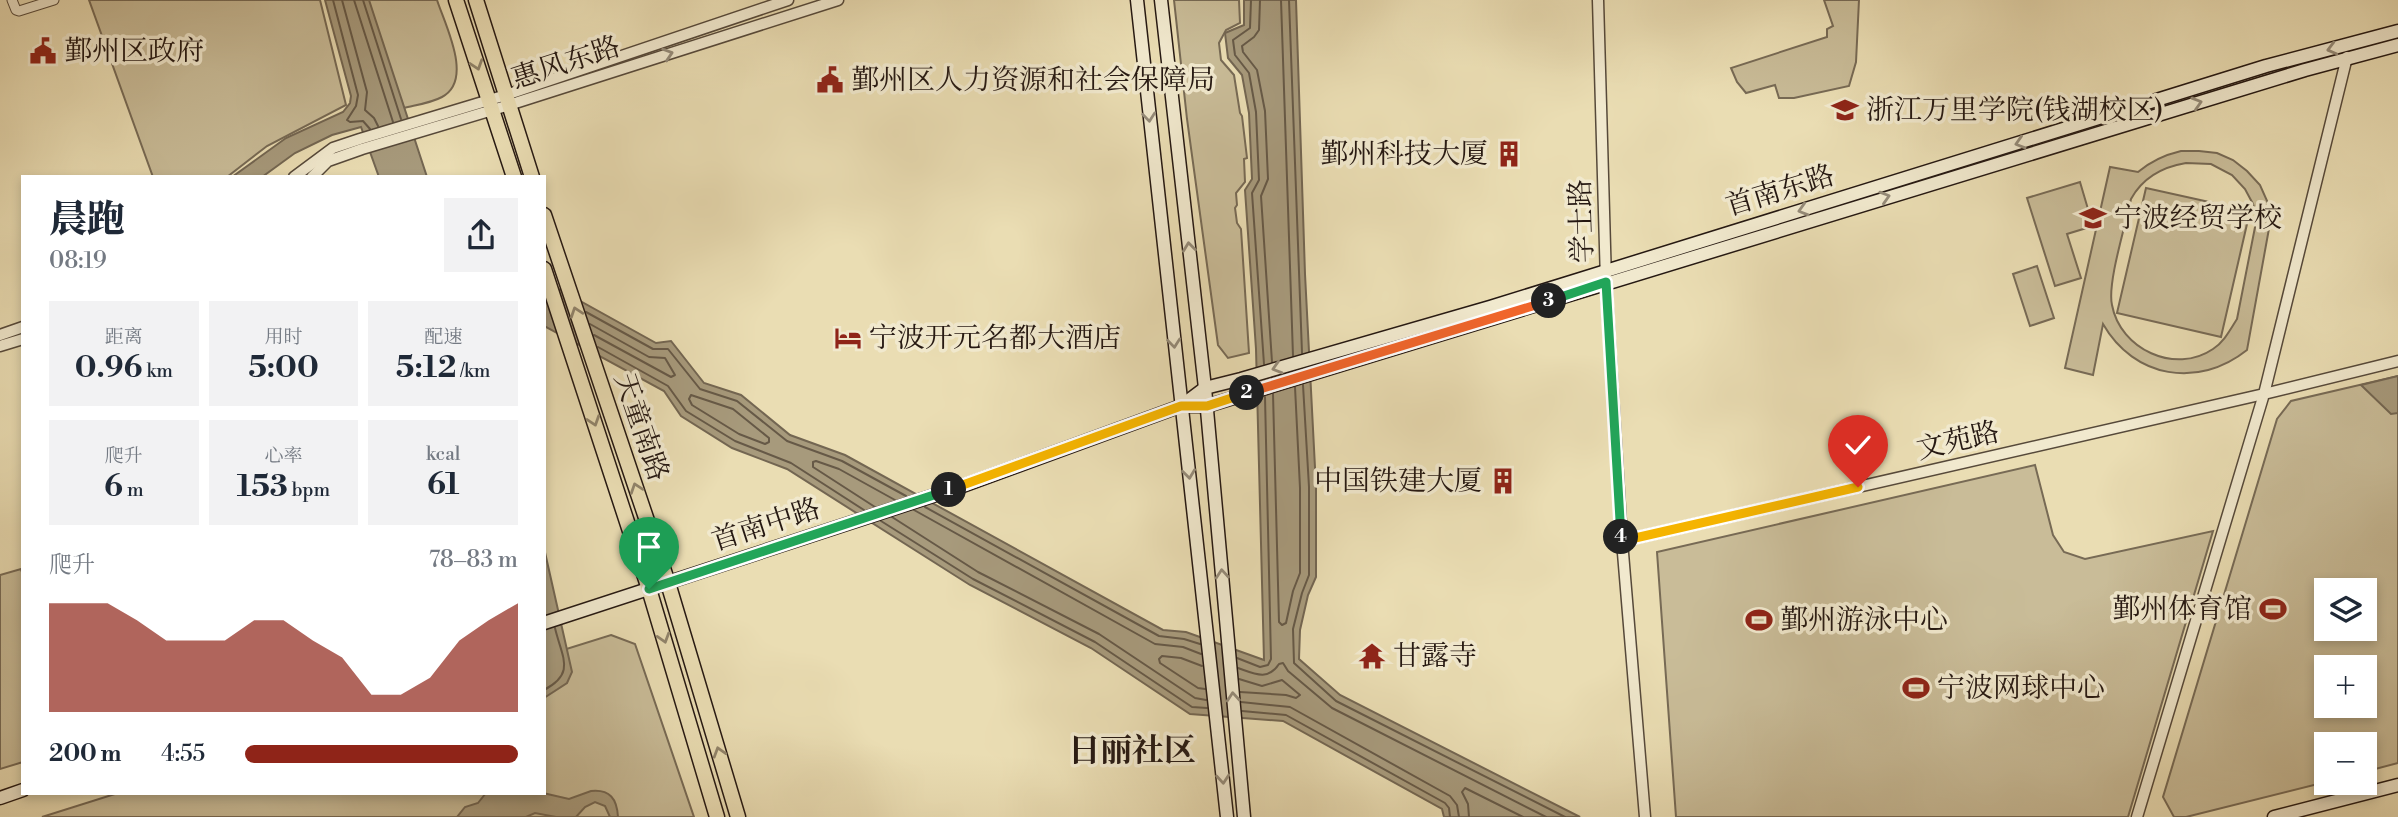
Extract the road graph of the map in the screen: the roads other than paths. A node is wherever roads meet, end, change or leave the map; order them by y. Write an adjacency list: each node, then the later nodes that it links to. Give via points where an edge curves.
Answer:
1 (12, 0): 2 (street, via 19,11)
2 (54, 0)
3 (456, 0): 14 (main road, one-way to 14)
4 (476, 0): 13 (main road)
5 (788, 0): 13 (street, 惠风东路)
6 (838, 0): 13 (street, 惠风东路, one-way to 6)
7 (1137, 0): 30 (main road, one-way to 30)
8 (1161, 0): 28 (main road, one-way to 8)
9 (1598, 0): 22 (street, 学士路)
10 (2398, 31): 22 (main road, 首南东路, one-way to 22, via 2266,66)
11 (2398, 45): 12 (main road, 首南东路)
12 (2347, 57): 22 (main road, 首南东路, one-way to 12); 29 (street)
13 (508, 100): 14 (street, 惠风东路); 19 (main road)
14 (491, 105): 15 (street, 惠风东路); 18 (main road)
15 (361, 144): 16 (street, 惠风东路, via 333,148); 17 (street, 惠风东路, via 328,161)
16 (297, 175)
17 (314, 175)
18 (513, 175)
19 (531, 175)
20 (546, 221): 33 (main road, 天童南路, one-way to 20)
21 (546, 275): 34 (main road, 天童南路, one-way to 34)
22 (1606, 277): 28 (main road, 首南东路, one-way to 28); 31 (main road, 首南东路); 32 (street, 学士路)
23 (21, 328): 24 (street)
24 (0, 335)
25 (21, 340): 26 (street)
26 (0, 346)
27 (2398, 361): 29 (street, 文苑路)
28 (1205, 388): 30 (main road, 首南东路); 31 (main road)
29 (2264, 394): 32 (street, 文苑路); 44 (street)
30 (1181, 406): 31 (main road); 33 (main road, 首南中路, via 960,487); 41 (main road, one-way to 41)
31 (1207, 406): 42 (main road, one-way to 31)
32 (1622, 541): 43 (street, 学士路)
33 (668, 583): 34 (main road, 首南中路); 40 (main road, 天童南路, one-way to 33)
34 (649, 589): 35 (main road, 首南中路); 39 (main road, 天童南路, one-way to 39)
35 (546, 622)
36 (2398, 785): 45 (main road)
37 (21, 791): 38 (main road)
38 (0, 798)
39 (717, 817)
40 (738, 817)
41 (1227, 817)
42 (1244, 817)
43 (1645, 817)
44 (2137, 817)
45 (2274, 817)

